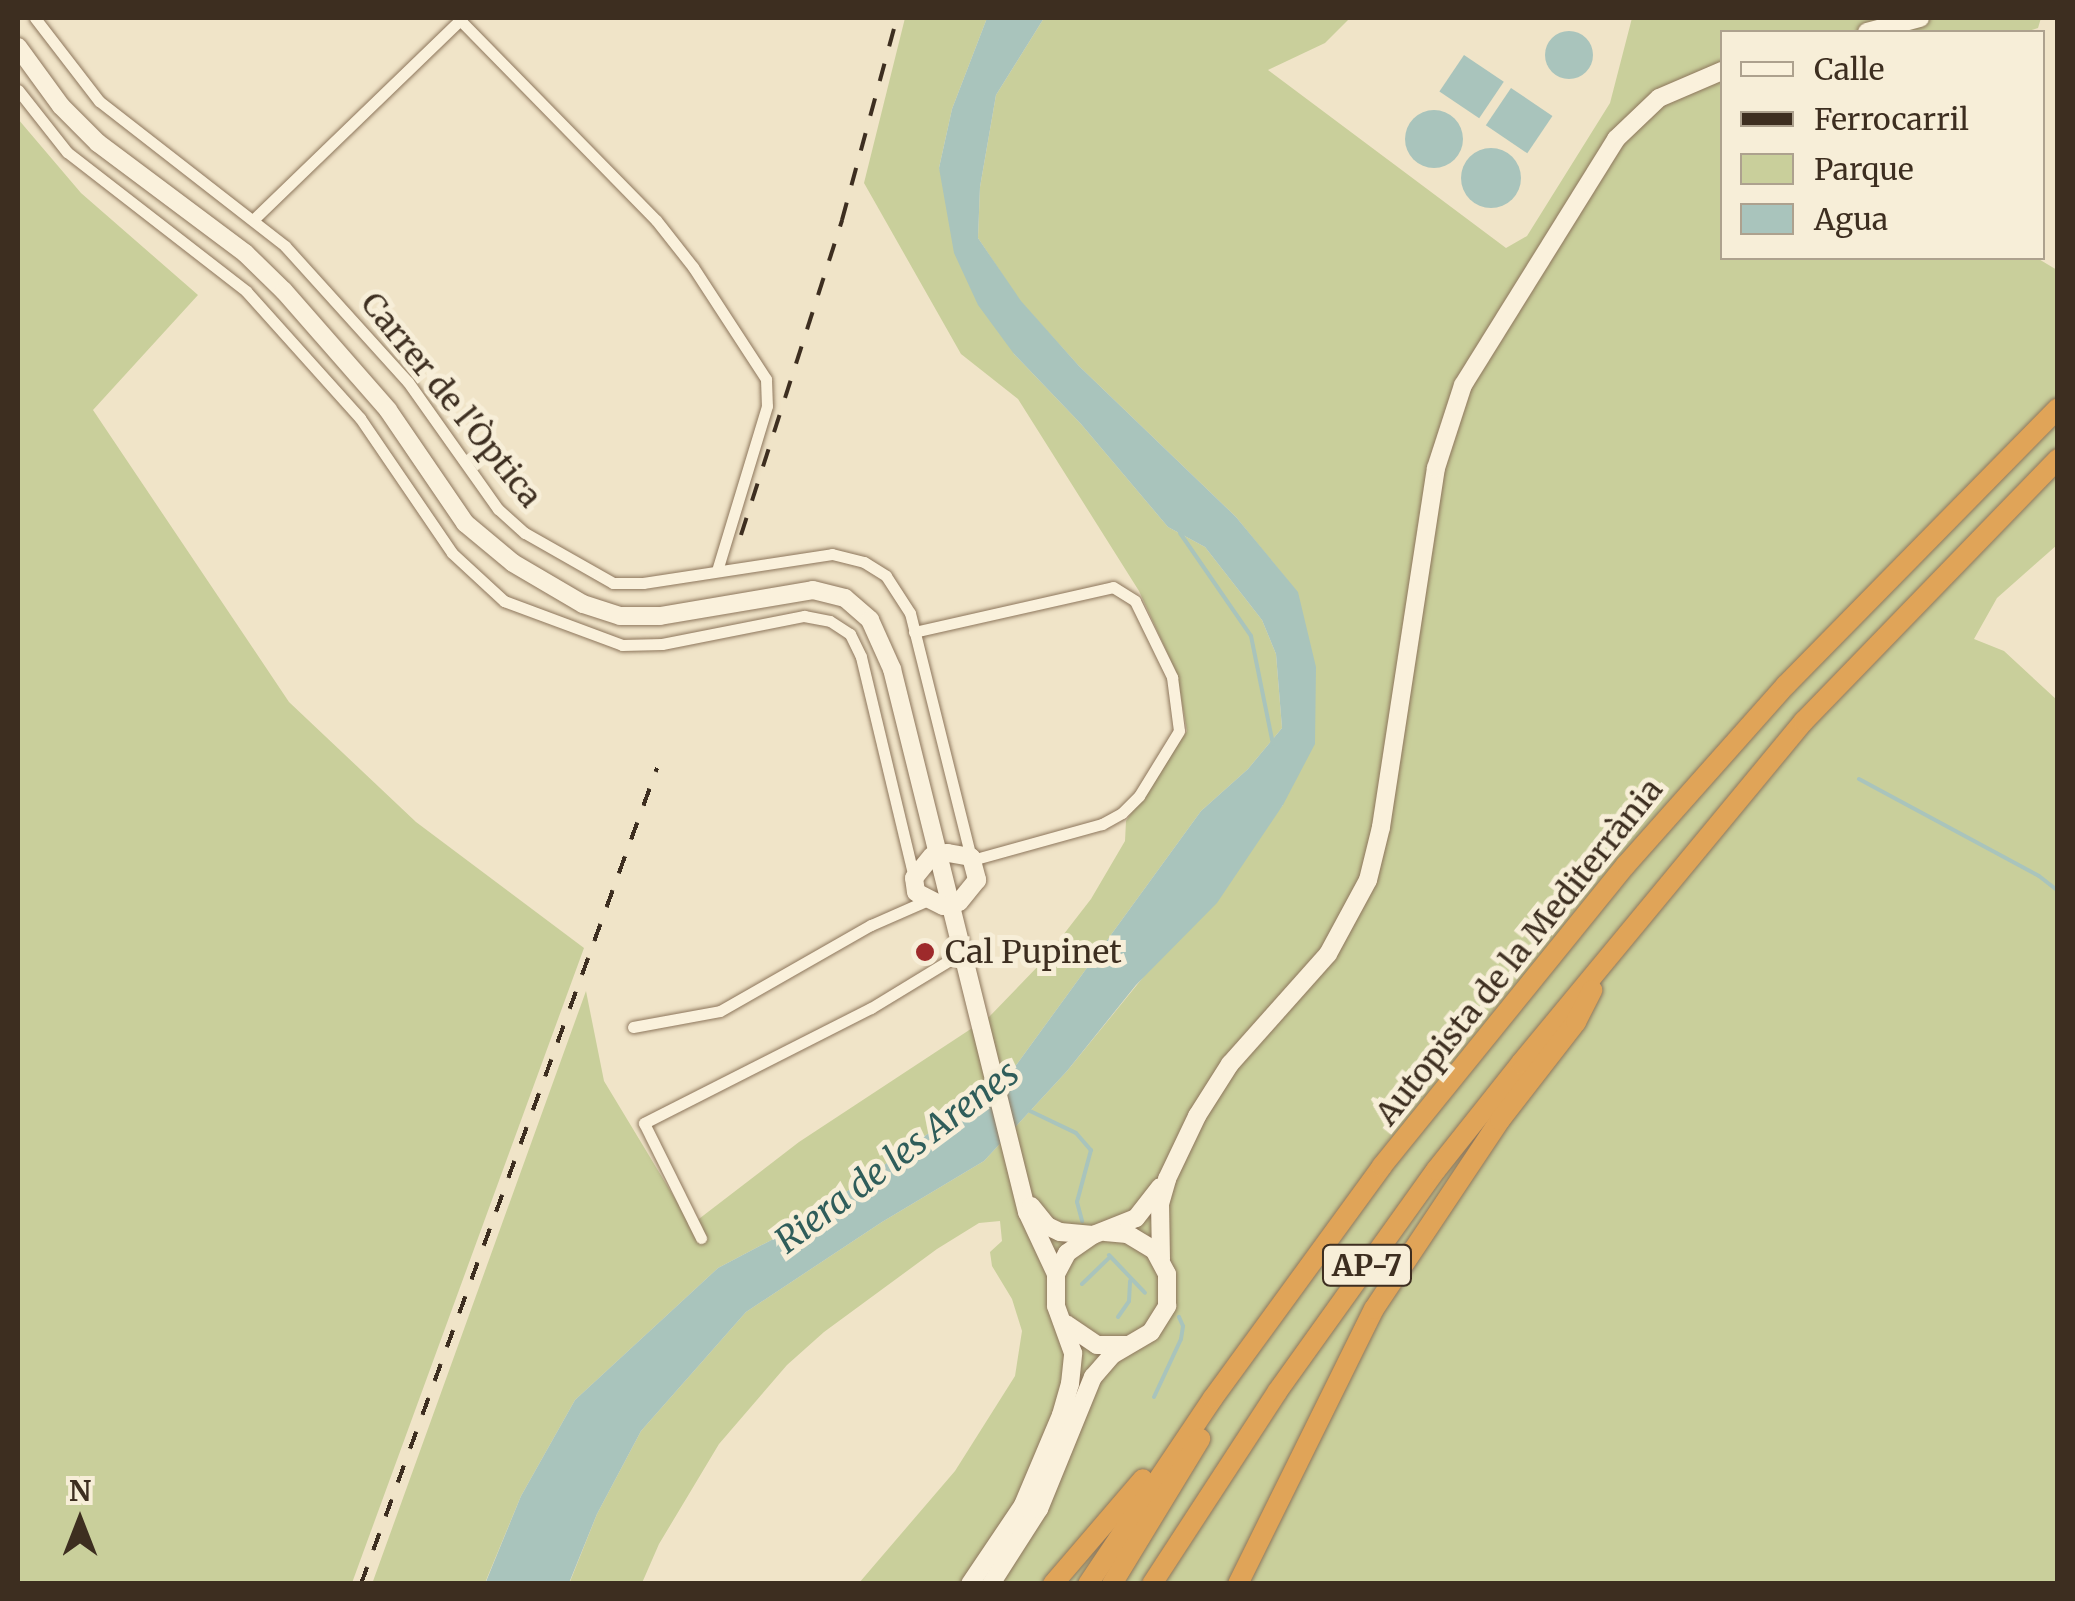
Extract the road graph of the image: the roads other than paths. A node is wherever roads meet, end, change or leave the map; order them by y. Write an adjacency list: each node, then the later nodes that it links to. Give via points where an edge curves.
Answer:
1 (35, 18): 8 (street, Carrer de l'Òptica, via 99,101)
2 (460, 18): 8 (street); 11 (street, via 674,242 766,379 766,406)
3 (1920, 18): 4 (main road)
4 (1875, 30)
5 (18, 47): 14 (main road, via 98,143 244,253 284,292 388,410 464,523 513,563 583,604 620,616 660,616 799,591 823,591 855,605 887,653)
6 (1720, 72): 20 (main road, via 1659,98 1616,140 1464,384 1436,468 1384,808 1362,896 1328,954 1216,1082)
7 (18, 90): 13 (street, via 67,152 246,292 360,418 452,553 504,601 622,646 804,616 850,634)
8 (254, 219): 11 (street, Carrer de l'Òptica, via 408,382 498,509 524,533 613,583)
9 (2058, 408): 28 (highway, Autopista de la Mediterrània / AP-7, via 1836,632 1626,864 1382,1166)
10 (2058, 459): 18 (highway, AP-7, via 1804,721)
11 (716, 572): 12 (street, Carrer de l'Òptica, via 850,557 897,587)
12 (914, 632): 14 (street, Carrer de l'Òptica, via 963,835); 14 (street, via 1113,587 1136,601 1172,677 1179,731 1122,814)
13 (904, 834): 14 (street, via 912,850); 15 (street)
14 (952, 857): 15 (main road); 16 (main road); 16 (main road, via 977,872 975,887)
15 (919, 890): 16 (main road); 19 (street, via 902,910 720,1011)
16 (952, 905): 17 (main road)
17 (963, 952): 21 (main road); 23 (street, via 871,1008 644,1123)
18 (1600, 969): 35 (highway, AP-7, via 1413,1202 1277,1392); 36 (highway, via 1576,1022 1500,1120 1374,1309)
19 (633, 1027)
20 (1167, 1179): 22 (main road, via 1136,1218); 24 (main road, via 1159,1213)
21 (1022, 1191): 22 (main road, via 1047,1226 1071,1235); 25 (main road)
22 (1099, 1233): 24 (main road, via 1137,1238); 25 (main road, via 1067,1253)
23 (701, 1238)
24 (1161, 1260): 27 (main road, via 1170,1289 1164,1313 1151,1332)
25 (1056, 1274): 26 (main road)
26 (1060, 1316): 27 (main road, via 1087,1342); 30 (main road, via 1073,1352 1068,1395 1023,1505)
27 (1130, 1344): 31 (main road, via 1093,1377 1039,1509)
28 (1249, 1350): 29 (highway, Autopista de la Mediterrània / AP-7); 34 (highway, via 1226,1401)
29 (1232, 1371): 32 (highway, via 1204,1389 1138,1486); 33 (highway, Autopista de la Mediterrània / AP-7)
30 (970, 1584)
31 (991, 1584)
32 (1053, 1584)
33 (1088, 1584)
34 (1112, 1584)
35 (1152, 1584)
36 (1238, 1584)

